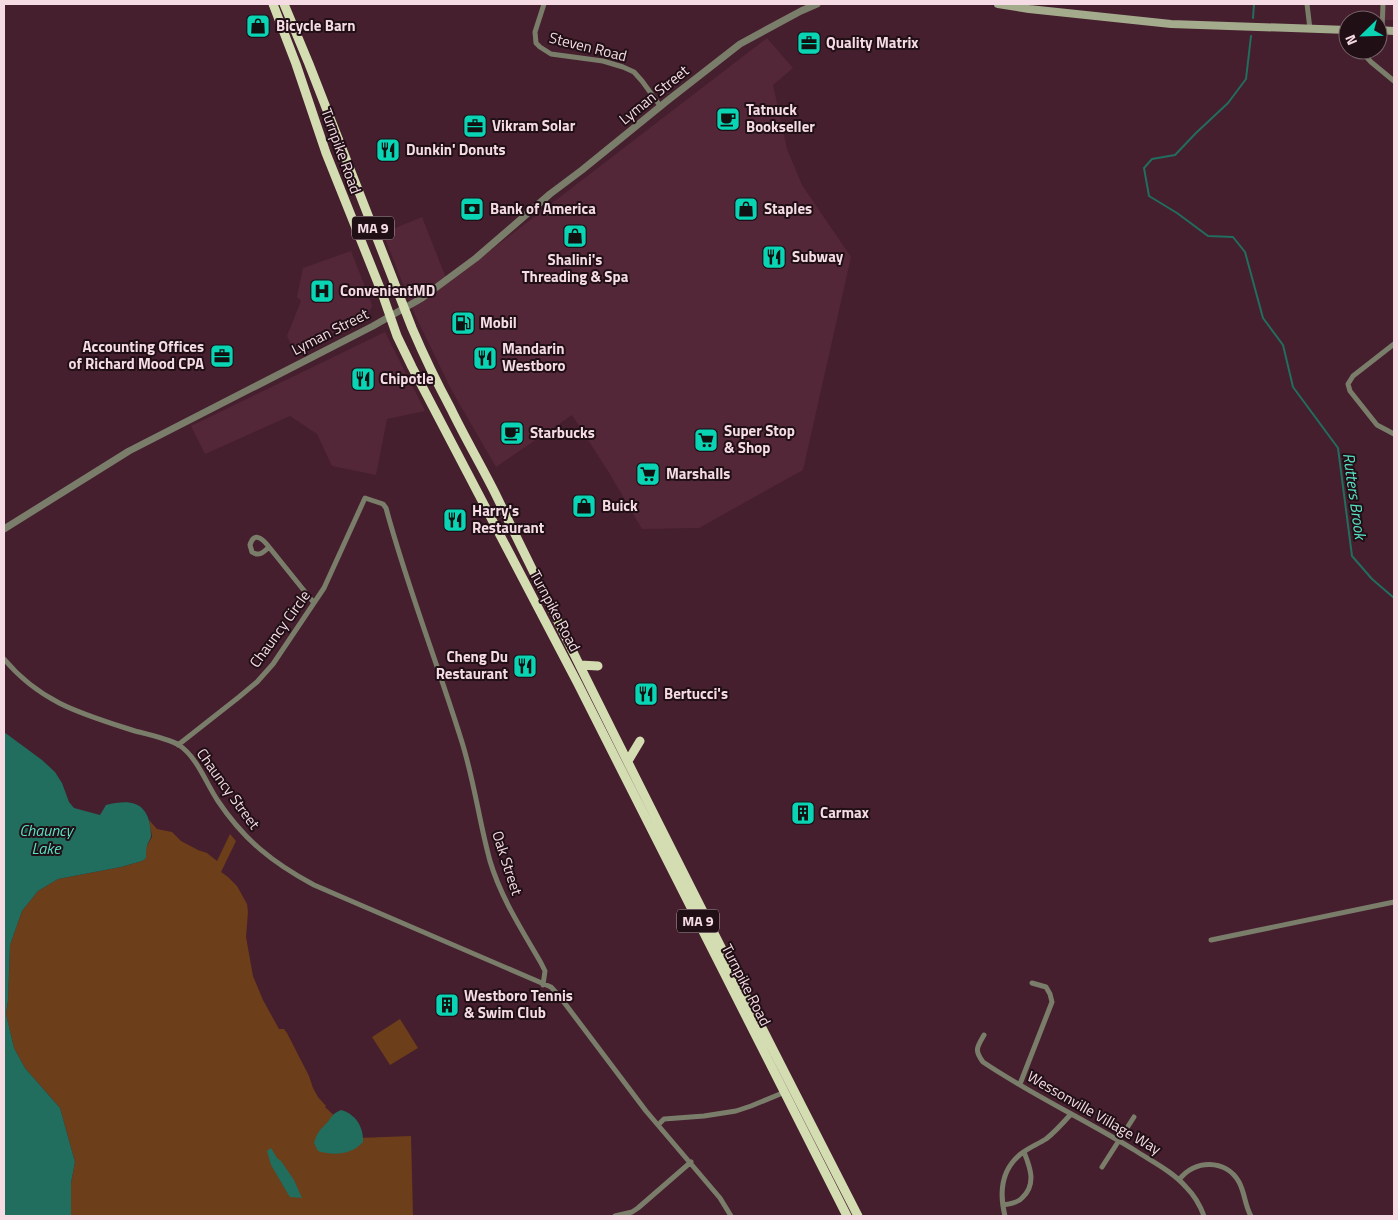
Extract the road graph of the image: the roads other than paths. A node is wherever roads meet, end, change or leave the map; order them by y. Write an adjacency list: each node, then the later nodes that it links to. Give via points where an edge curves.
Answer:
1 (273, 4): 13 (highway, Turnpike Road / MA 9, via 326,153)
2 (284, 4): 12 (highway, Turnpike Road / MA 9)
3 (544, 4): 11 (street, Steven Road, via 534,32 540,47 551,54 603,61 634,72)
4 (817, 4): 11 (street, Lyman Street, via 740,44)
5 (998, 4): 7 (main road, via 1171,24)
6 (1307, 4): 7 (street)
7 (1310, 28): 8 (main road)
8 (1338, 30)
9 (1369, 60): 10 (street)
10 (1394, 81)
11 (660, 106): 12 (street, Lyman Street, via 456,274)
12 (404, 309): 13 (street, Lyman Street); 21 (highway, Turnpike Road / MA 9, via 451,411)
13 (390, 317): 17 (street, Lyman Street, via 132,449); 32 (highway, Turnpike Road / MA 9, via 434,412 577,682)
14 (1394, 344): 15 (street, via 1353,376 1348,384 1350,392 1377,425)
15 (1394, 434)
16 (365, 498): 19 (street, Chauncy Circle, via 327,583); 29 (street, Oak Street, via 386,508 464,750 493,868 506,901 545,971)
17 (4, 530)
18 (269, 547): 19 (street)
19 (314, 603): 24 (street, Chauncy Circle, via 257,682)
20 (4, 659): 24 (street, Chauncy Street, via 32,687 56,702)
21 (580, 665): 22 (highway); 25 (highway, Turnpike Road / MA 9)
22 (598, 666)
23 (640, 741): 25 (highway)
24 (178, 745): 29 (street, Chauncy Street, via 188,753 235,824 289,872)
25 (628, 761): 45 (highway, Turnpike Road / MA 9)
26 (1394, 902): 27 (street)
27 (1210, 940)
28 (1032, 983): 31 (street, via 1048,989 1052,1002)
29 (543, 985): 35 (street, via 560,997)
30 (984, 1035): 31 (street, Wessonville Village Way, via 977,1046 979,1057)
31 (1020, 1084): 33 (street, Wessonville Village Way)
32 (785, 1092): 35 (street, via 736,1111 664,1119); 44 (highway, Turnpike Road / MA 9)
33 (1071, 1114): 36 (street, Wessonville Village Way); 37 (street, via 1051,1135)
34 (1134, 1116): 36 (street)
35 (658, 1125): 38 (street)
36 (1120, 1141): 39 (street); 40 (street, Wessonville Village Way)
37 (1024, 1152): 41 (street, via 1009,1166 1005,1176); 41 (street, via 1032,1174 1029,1188 1022,1199)
38 (691, 1162): 42 (street, via 638,1208); 43 (street)
39 (1102, 1168)
40 (1179, 1180): 47 (street, Wessonville Village Way, via 1195,1198); 48 (street, via 1190,1168 1202,1165 1226,1169 1240,1183)
41 (1003, 1206): 46 (street)
42 (615, 1216)
43 (731, 1216)
44 (847, 1216)
45 (858, 1216)
46 (1006, 1216)
47 (1204, 1216)
48 (1251, 1216)

